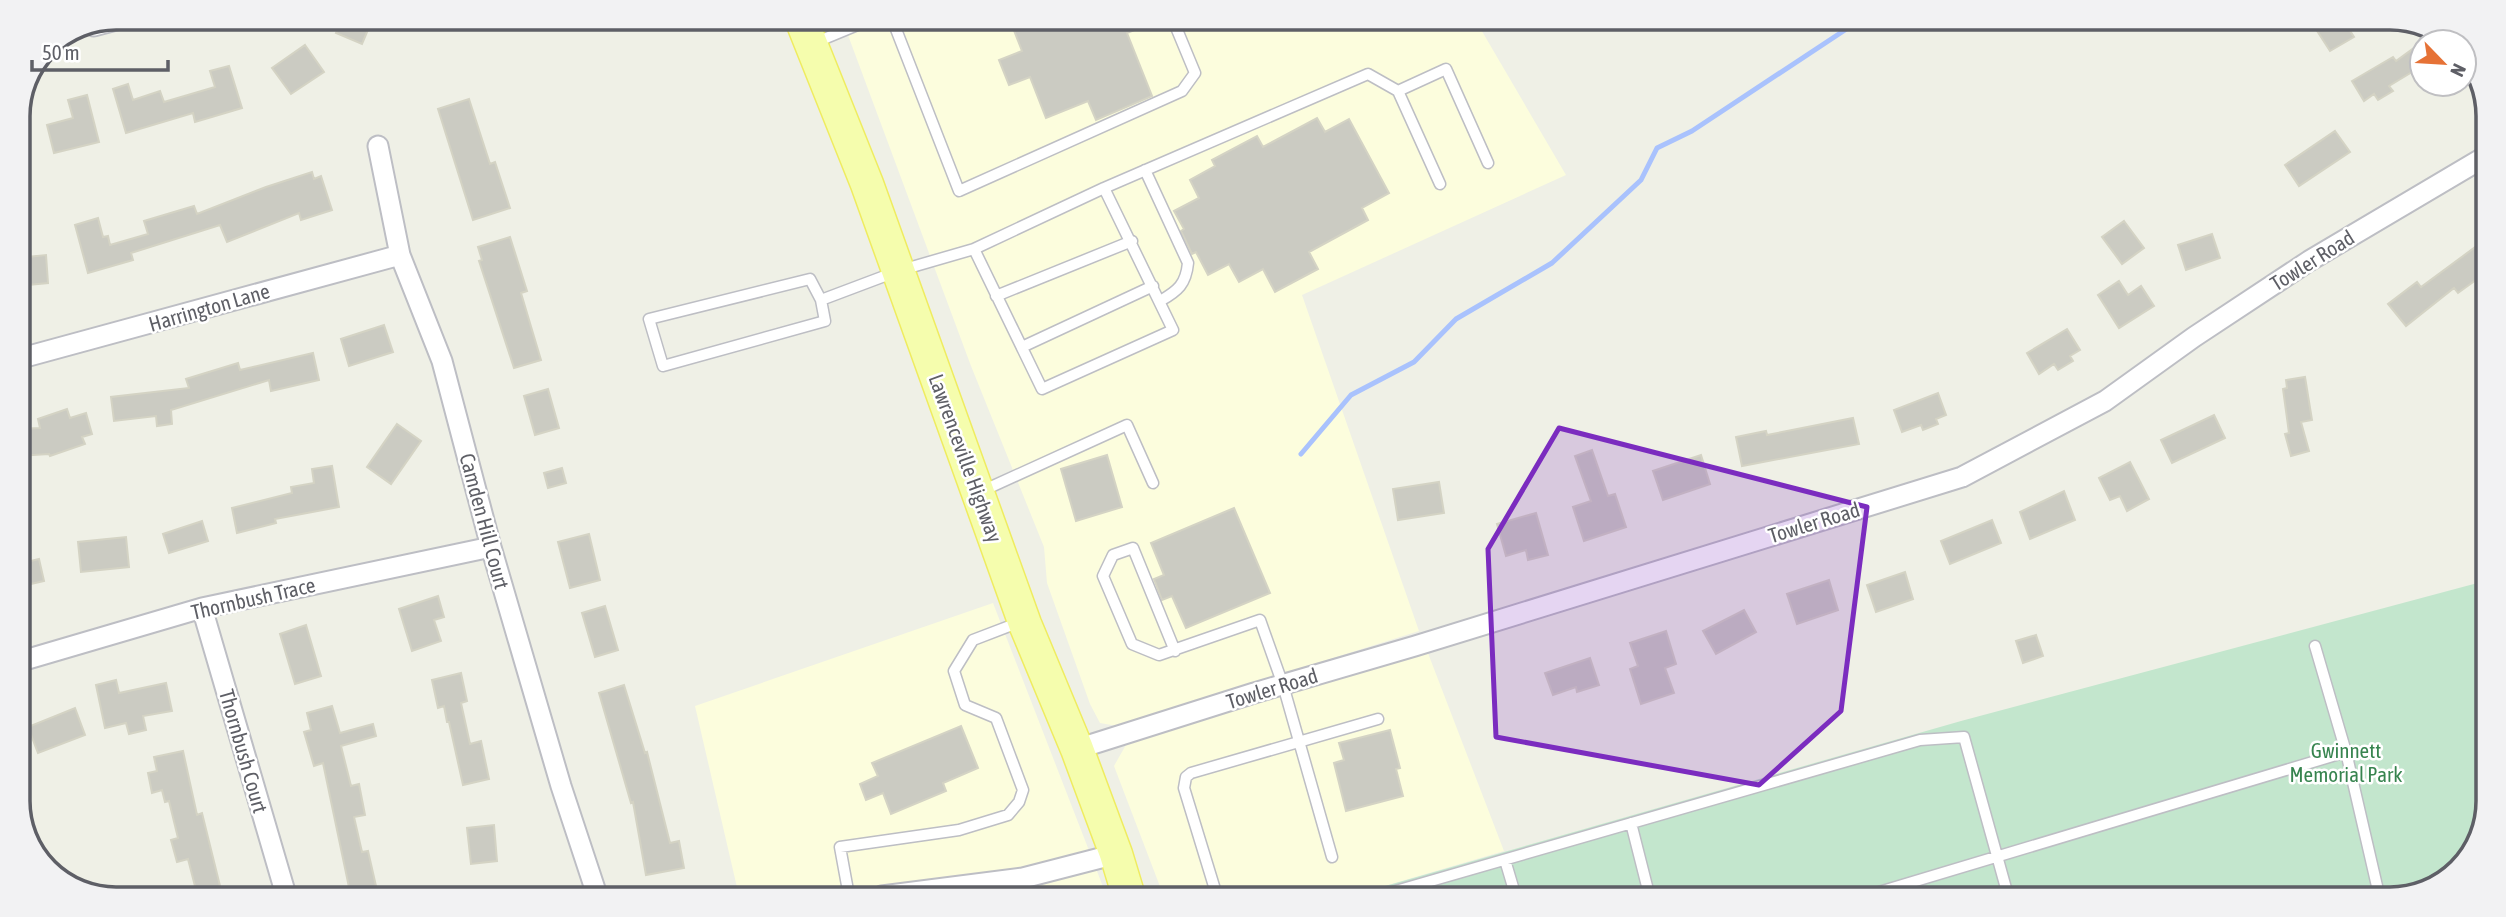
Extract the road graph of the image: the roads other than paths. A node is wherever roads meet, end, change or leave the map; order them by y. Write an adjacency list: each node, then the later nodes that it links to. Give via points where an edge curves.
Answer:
1 (895, 30): 2 (lane, via 959,191 1182,91 1195,73)
2 (1177, 30)
3 (806, 32): 14 (main road, Lawrenceville Highway)
4 (1398, 91): 7 (lane, via 1446,69); 8 (lane, via 1368,74); 9 (lane)
5 (378, 146): 13 (street, Camden Hill Court)
6 (2476, 162): 29 (street, Towler Road, via 2309,261 2105,401 1962,477)
7 (1488, 163)
8 (1145, 170): 10 (lane); 18 (lane, via 1188,263 1182,286)
9 (1440, 184)
10 (1104, 188): 11 (lane); 12 (lane)
11 (1132, 242): 15 (lane); 16 (lane)
12 (974, 249): 14 (lane); 16 (lane)
13 (400, 255): 20 (street, Harrington Lane); 23 (street, Camden Hill Court, via 442,361)
14 (898, 271): 17 (lane); 22 (main road, Lawrenceville Highway)
15 (1153, 286): 18 (lane); 19 (lane)
16 (996, 296): 19 (lane)
17 (821, 300): 17 (lane, via 825,321 663,366 649,319 810,279)
18 (1160, 301): 19 (lane, via 1173,330 1042,389)
19 (1022, 347)
20 (30, 356)
21 (1153, 483): 22 (lane, via 1127,425)
22 (978, 492): 25 (main road, Lawrenceville Highway)
23 (491, 547): 24 (street, Thornbush Trace); 40 (street, Camden Hill Court)
24 (202, 608): 28 (street, Thornbush Trace); 39 (street, Thornbush Court)
25 (1024, 620): 32 (main road, Lawrenceville Highway); 41 (lane, via 973,640 954,671 965,705 996,718 1023,790 1019,802 1008,815 959,830 840,847)
26 (2315, 646): 33 (lane)
27 (1175, 651): 27 (lane, via 1159,655 1132,644 1103,576 1114,555 1133,548); 29 (lane, via 1260,620)
28 (30, 658)
29 (1283, 685): 31 (lane); 32 (street, Towler Road)
30 (1378, 719): 31 (lane)
31 (1299, 742): 36 (lane); 44 (lane, via 1186,777 1184,788)
32 (1077, 750): 35 (main road, Lawrenceville Highway)
33 (2346, 752): 37 (lane); 50 (lane)
34 (1631, 823): 37 (lane, via 1920,740 1964,737); 38 (lane); 47 (lane)
35 (1116, 854): 42 (street); 43 (main road, Lawrenceville Highway)
36 (1332, 857)
37 (1999, 858): 48 (lane); 49 (lane)
38 (1505, 860): 45 (lane); 46 (lane)
39 (284, 887)
40 (594, 887)
41 (847, 887)
42 (970, 887)
43 (1126, 887)
44 (1214, 887)
45 (1410, 887)
46 (1513, 887)
47 (1647, 887)
48 (1898, 887)
49 (2007, 887)
50 (2377, 887)

